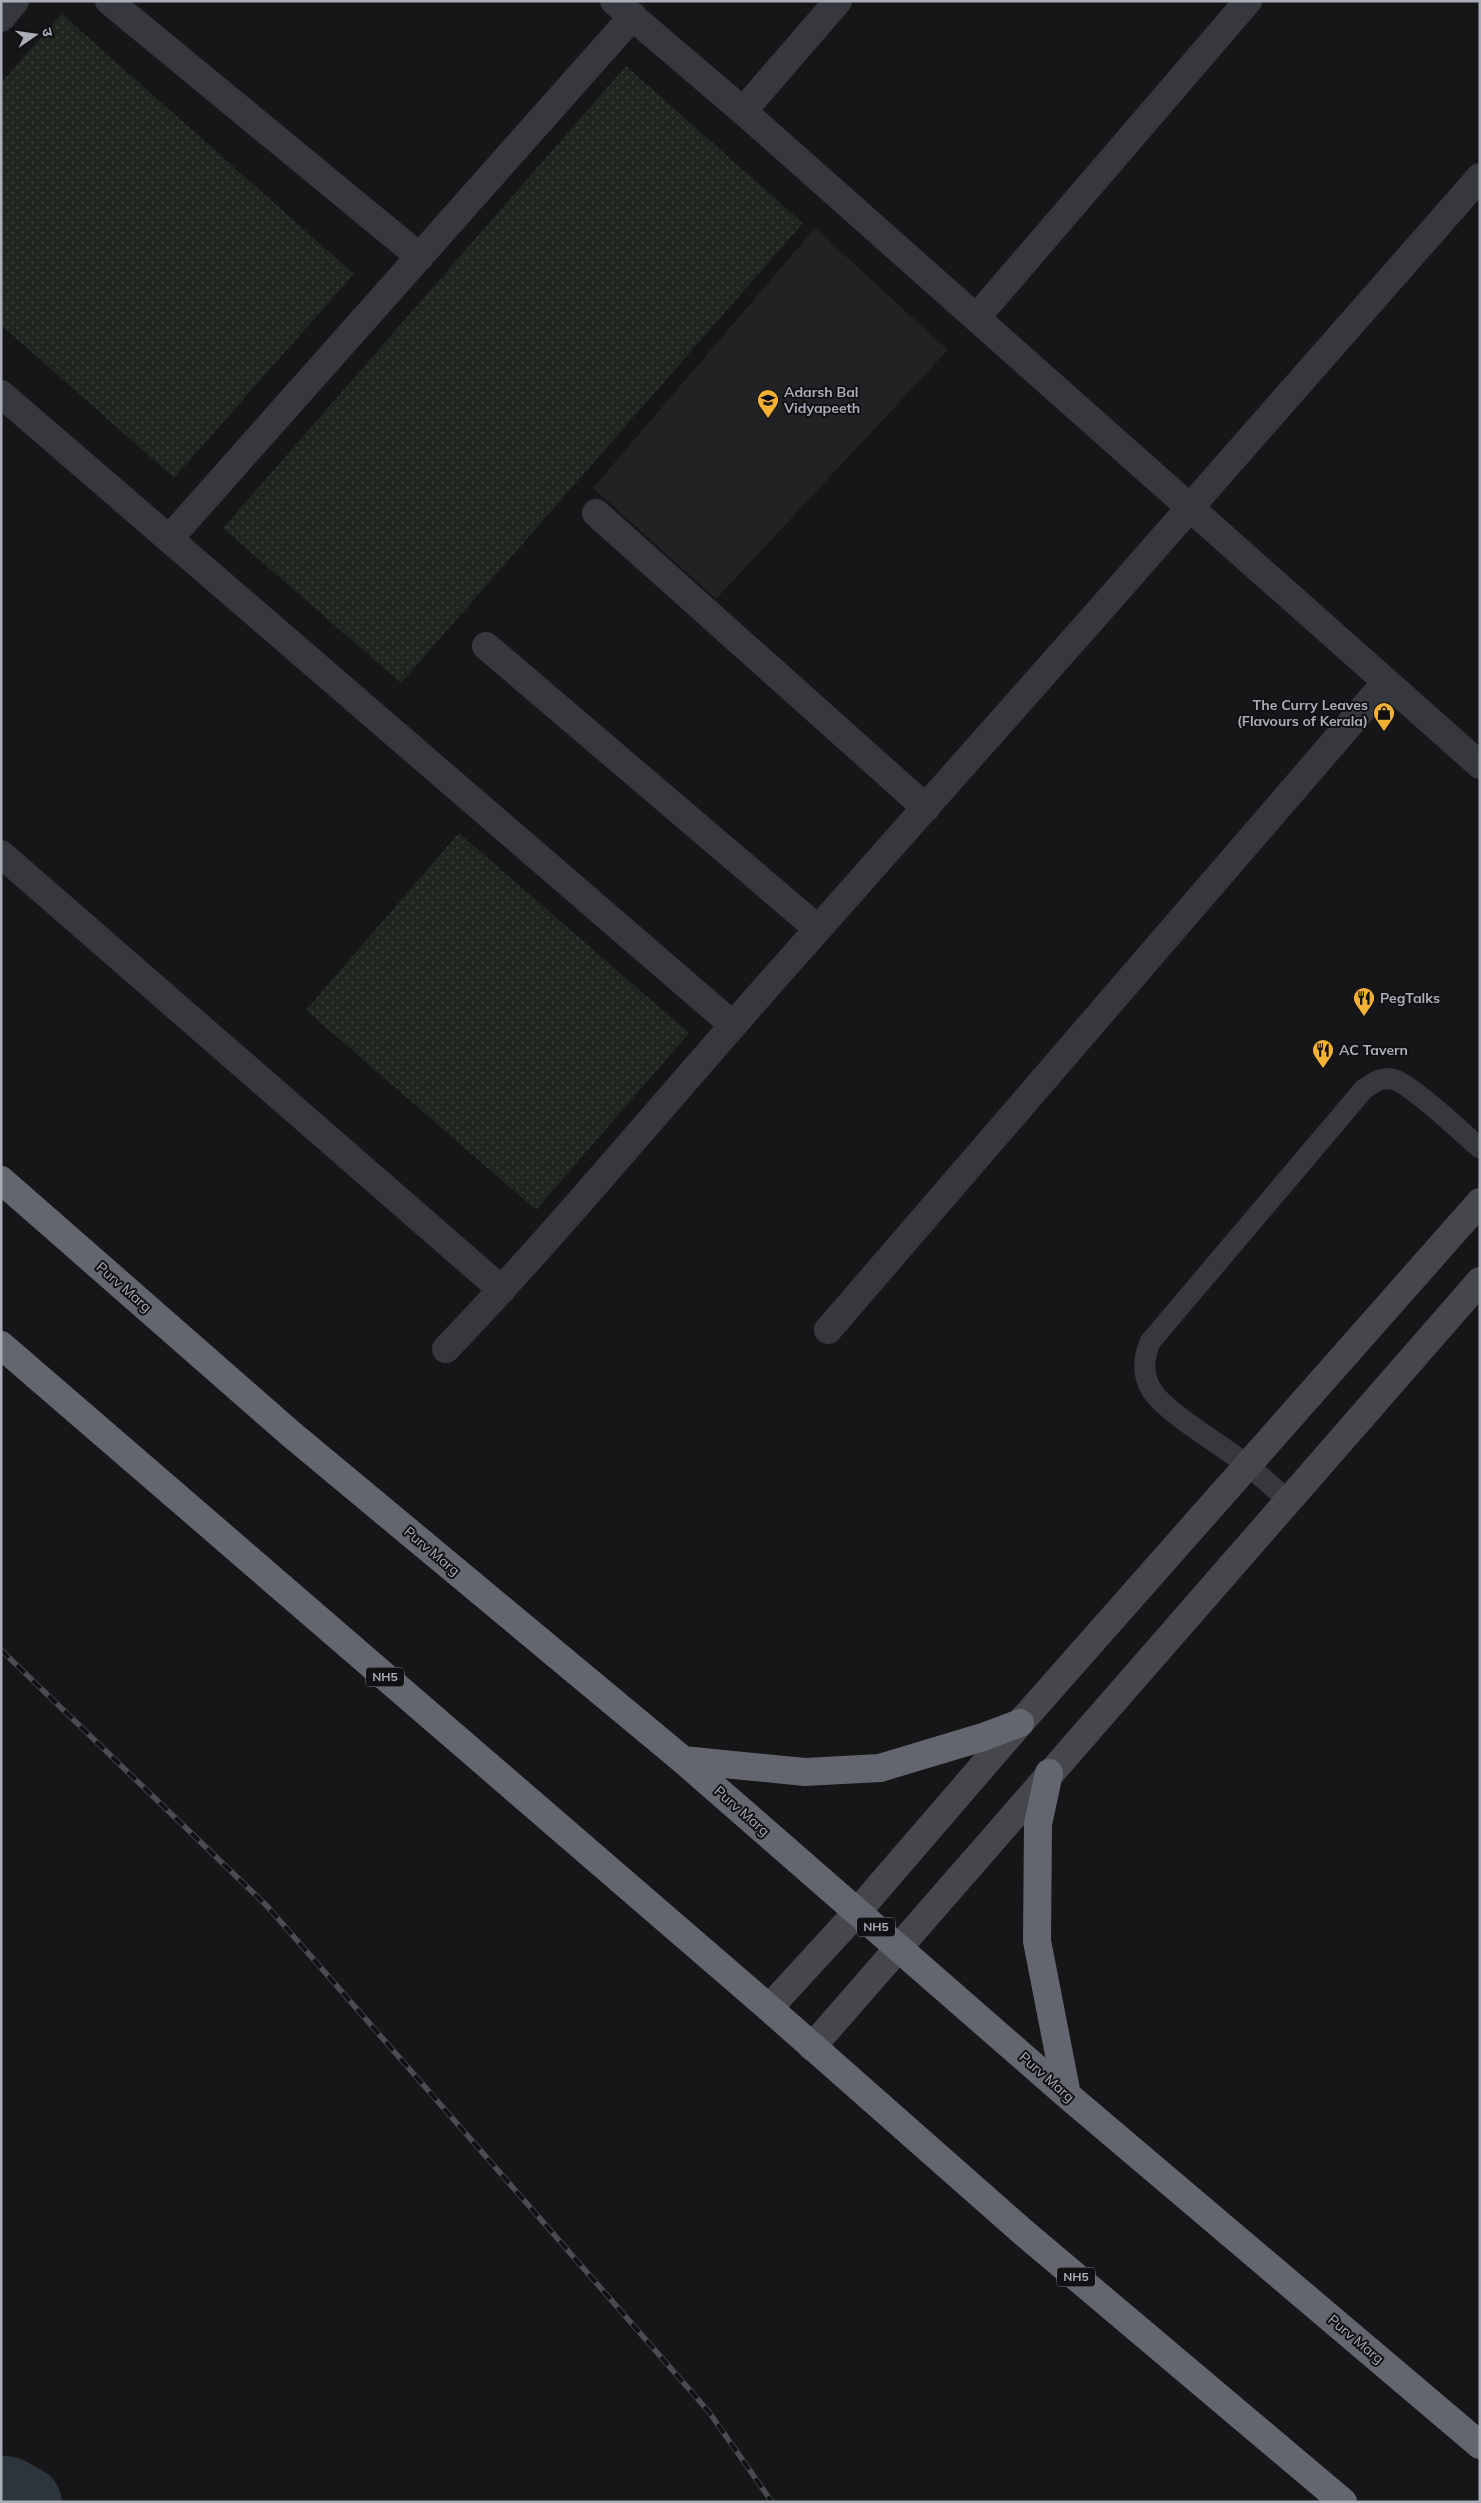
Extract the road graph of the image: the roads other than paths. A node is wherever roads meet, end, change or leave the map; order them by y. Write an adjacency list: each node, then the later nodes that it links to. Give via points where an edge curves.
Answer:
1 (15, 1): 6 (street)
2 (108, 1): 9 (street)
3 (838, 1): 7 (street)
4 (1248, 1): 10 (street)
5 (624, 8): 7 (street); 9 (street)
6 (1, 18)
7 (743, 111): 10 (street)
8 (1480, 177): 12 (street)
9 (420, 257): 14 (street)
10 (976, 318): 12 (street)
11 (1, 394): 14 (street)
12 (1191, 509): 16 (street); 18 (street)
13 (596, 513): 18 (street)
14 (169, 539): 21 (street)
15 (486, 646): 20 (street)
16 (1386, 682): 17 (street); 27 (street)
17 (1480, 765)
18 (926, 808): 20 (street)
19 (1, 854): 26 (street)
20 (818, 929): 21 (street)
21 (733, 1025): 26 (street)
22 (1480, 1148): 30 (lane, via 1411,1089 1393,1079 1378,1080 1364,1090 1150,1342 1144,1355 1145,1375 1151,1390 1166,1405)
23 (1, 1180): 33 (highway, Purv Marg / NH5, via 298,1440)
24 (1480, 1202): 30 (street)
25 (1480, 1282): 31 (street)
26 (502, 1290): 29 (street)
27 (828, 1330)
28 (1, 1345): 37 (highway, NH5)
29 (446, 1349)
30 (1248, 1465): 31 (lane); 32 (street)
31 (1288, 1500): 34 (street)
32 (1020, 1723): 33 (highway, via 880,1768 805,1772); 35 (street)
33 (683, 1760): 35 (highway, Purv Marg / NH5)
34 (1049, 1773): 36 (street); 39 (highway, via 1038,1824 1037,1941)
35 (858, 1911): 36 (highway, Purv Marg / NH5); 37 (street)
36 (899, 1946): 38 (street); 39 (highway, Purv Marg / NH5)
37 (768, 2008): 38 (highway, NH5)
38 (812, 2047): 41 (highway, NH5, via 1023,2232)
39 (1068, 2095): 40 (highway, Purv Marg / NH5)
40 (1480, 2445)
41 (1343, 2502)

